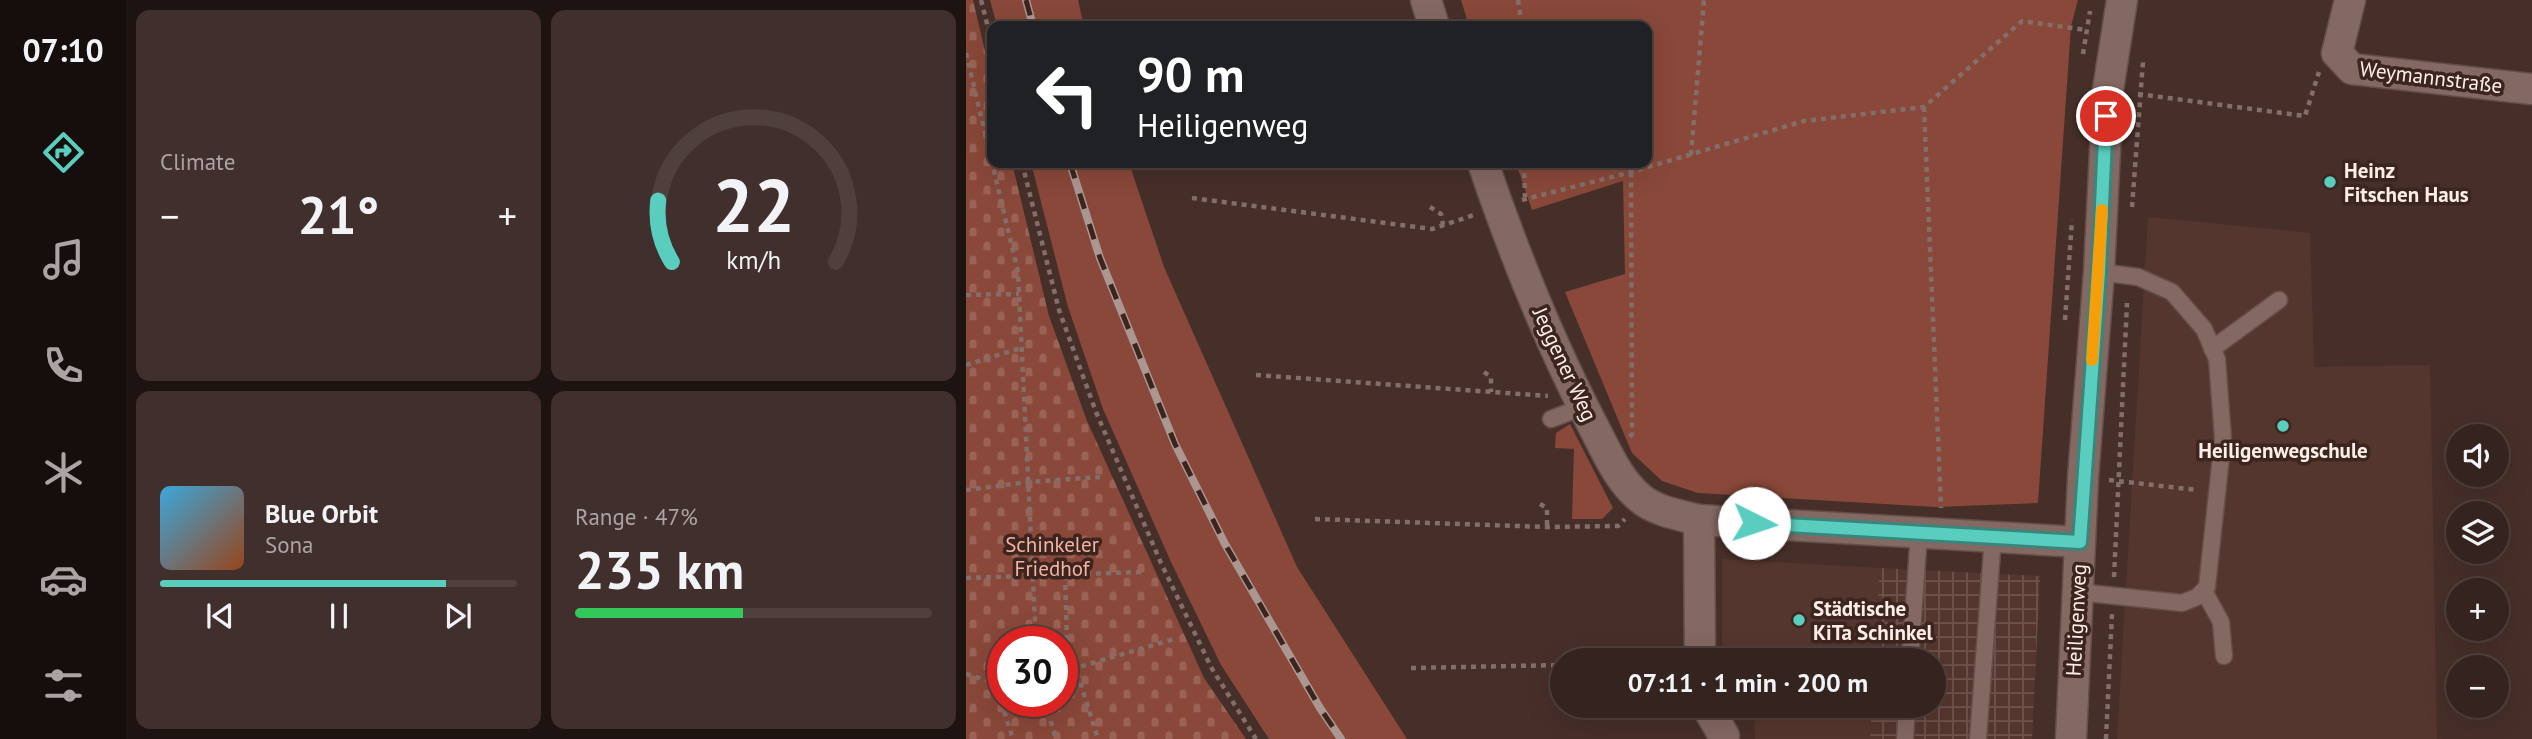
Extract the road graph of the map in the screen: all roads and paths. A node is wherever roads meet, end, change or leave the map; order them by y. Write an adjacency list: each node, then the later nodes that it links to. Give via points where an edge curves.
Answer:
1 (981, 0): 9 (path)
2 (1426, 0): 7 (street)
3 (1518, 0): 8 (path)
4 (1704, 0): 19 (path)
5 (2122, 0): 15 (street, Heiligenweg)
6 (2350, 0): 12 (street)
7 (1432, 21)
8 (1521, 21)
9 (987, 23)
10 (2086, 30): 17 (path, via 2022,21)
11 (966, 52): 18 (path)
12 (2337, 53): 14 (street, Weymannstraße, via 2352,69); 16 (path, via 2319,72 2305,117)
13 (2143, 58): 16 (path)
14 (2532, 89)
15 (2108, 90): 16 (path); 32 (street, Heiligenweg)
16 (2140, 94): 30 (path)
17 (1924, 107): 19 (path, via 1804,121); 55 (path)
18 (987, 141)
19 (1691, 155): 20 (path)
20 (1652, 166)
21 (993, 168): 33 (path)
22 (1023, 168): 85 (path, via 1059,310 1096,412 1211,667)
23 (1486, 168): 28 (street, Jeggener Weg)
24 (1523, 168): 28 (path)
25 (1645, 168): 26 (path)
26 (1631, 172): 28 (path); 44 (path, via 1632,434)
27 (1192, 198): 31 (path, via 1432,229)
28 (1512, 204): 31 (path); 42 (street, Jeggener Weg, via 1537,304)
29 (1430, 208): 31 (path, via 1441,214)
30 (2132, 220)
31 (1443, 225)
32 (2113, 274): 37 (lane, via 2172,292 2204,329); 46 (path, Heiligenweg); 57 (street, Heiligenweg)
33 (1019, 294): 34 (path); 36 (path)
34 (966, 295)
35 (2279, 300): 37 (lane)
36 (1021, 348): 38 (path); 47 (path)
37 (2212, 349): 49 (lane, via 2217,359 2222,438)
38 (966, 365)
39 (1484, 372): 41 (path, via 1491,377)
40 (1256, 375): 41 (path)
41 (1491, 392): 42 (path)
42 (1581, 403): 43 (lane); 44 (street, Jeggener Weg)
43 (1551, 419)
44 (1611, 460): 50 (street, Jeggener Weg)
45 (1100, 477): 47 (path)
46 (2119, 480): 49 (path); 64 (path, Heiligenweg)
47 (1028, 482): 48 (path); 60 (path)
48 (966, 490)
49 (2217, 492): 62 (lane)
50 (1641, 499): 53 (street, Jeggener Weg, via 1669,513); 54 (path, via 1618,526)
51 (1540, 504): 54 (path, via 1547,508)
52 (1315, 519): 54 (path)
53 (1699, 520): 55 (street, Jeggener Weg); 68 (street)
54 (1546, 527)
55 (1931, 534): 56 (street, Jeggener Weg); 69 (lane)
56 (1993, 537): 57 (street, Jeggener Weg); 87 (lane)
57 (2080, 542): 63 (street, Heiligenweg)
58 (1141, 572): 59 (path)
59 (1065, 575): 60 (path); 66 (path)
60 (1033, 576): 61 (path); 65 (path)
61 (966, 578)
62 (2204, 591): 64 (lane, via 2182,603); 70 (lane, via 2221,622)
63 (2078, 592): 64 (lane); 88 (street, Heiligenweg)
64 (2113, 595): 89 (path, Heiligenweg)
65 (1035, 626)
66 (1067, 626)
67 (1174, 639): 72 (path)
68 (1700, 648)
69 (1912, 648)
70 (2224, 656)
71 (1550, 665): 73 (path)
72 (1078, 667)
73 (1411, 668)
74 (966, 674): 76 (path)
75 (1078, 674): 84 (path)
76 (987, 681)
77 (1006, 717): 82 (path)
78 (1049, 717): 83 (path)
79 (1714, 718): 81 (street)
80 (1906, 718): 86 (lane)
81 (1724, 736)
82 (1013, 739)
83 (1056, 739)
84 (1098, 739)
85 (1256, 739)
86 (1905, 739)
87 (1978, 739)
88 (2071, 739)
89 (2106, 739)

